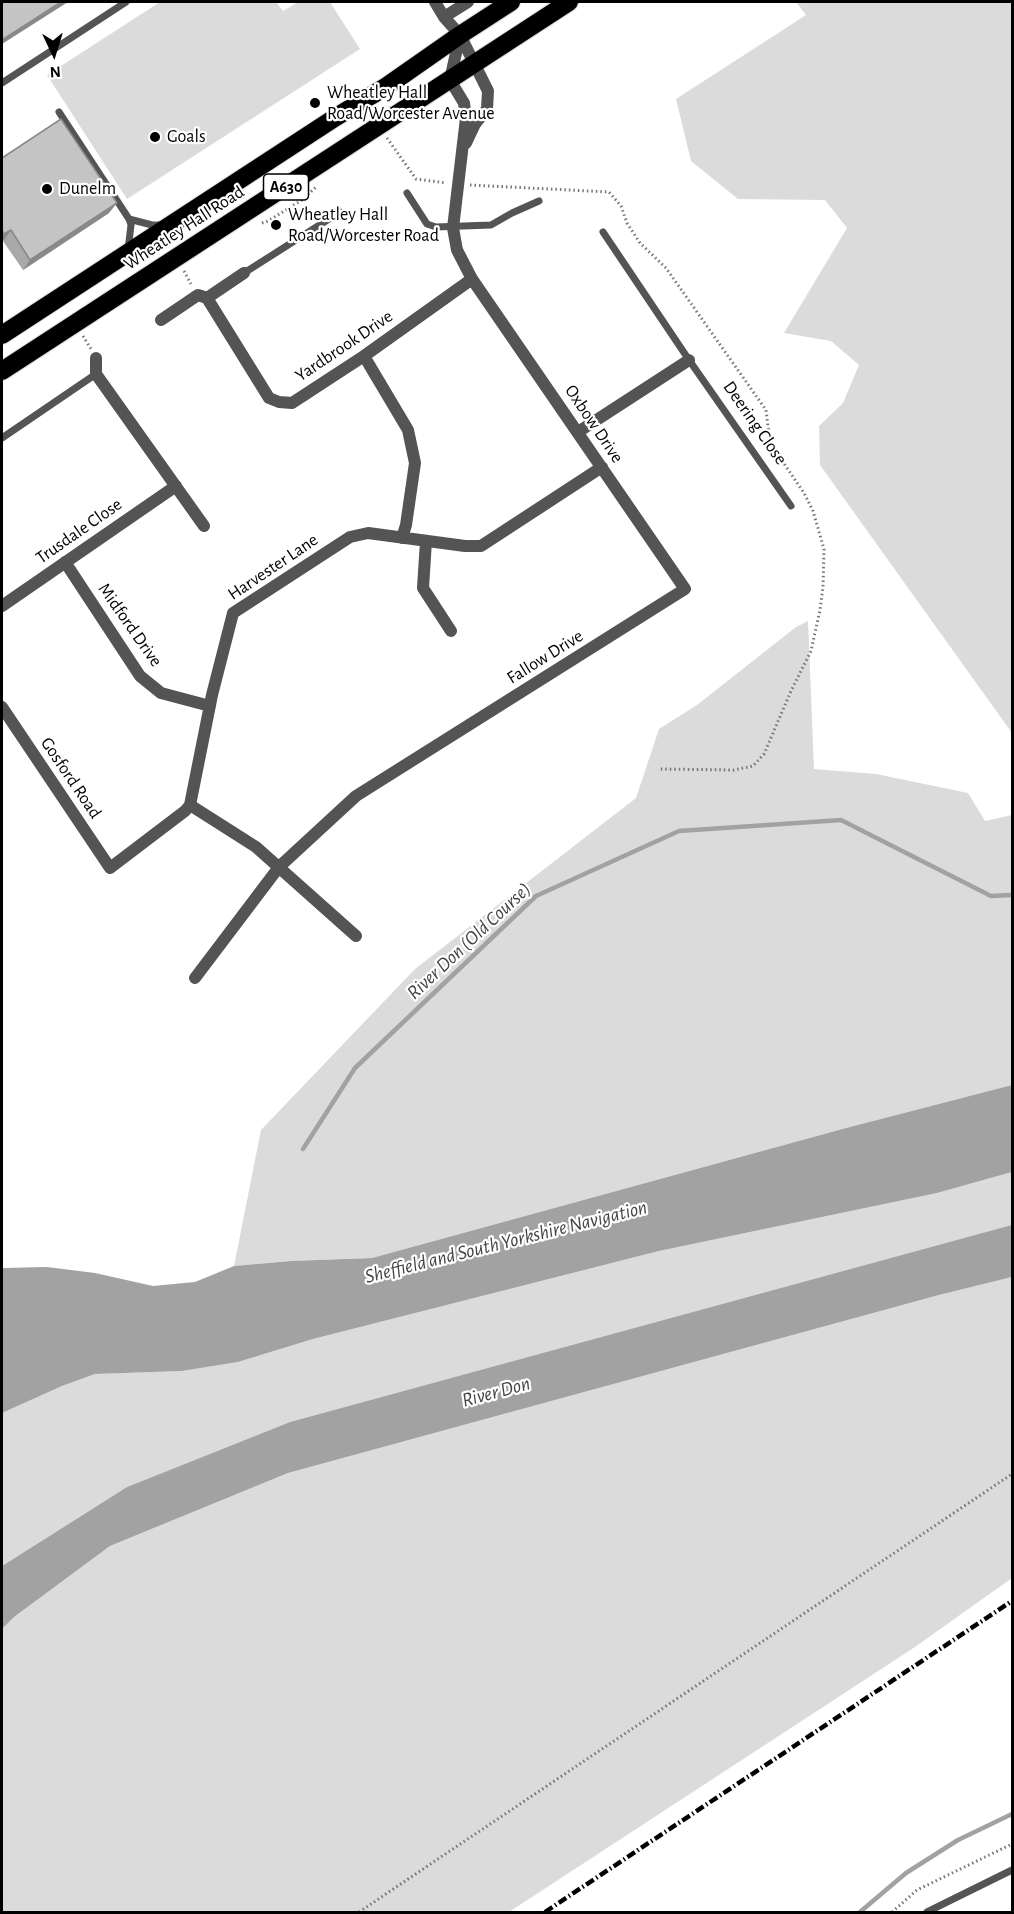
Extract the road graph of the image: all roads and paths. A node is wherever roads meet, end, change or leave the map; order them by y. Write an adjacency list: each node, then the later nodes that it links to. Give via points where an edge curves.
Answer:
1 (126, 2): 10 (lane)
2 (435, 2): 6 (street)
3 (468, 2): 6 (street)
4 (511, 2): 7 (highway, Wheatley Hall Road / A630)
5 (569, 2): 8 (highway, Wheatley Hall Road / A630)
6 (444, 17): 7 (street)
7 (460, 34): 8 (street); 9 (street); 20 (highway, Wheatley Hall Road / A630, via 387,86)
8 (475, 63): 9 (highway, Wheatley Hall Road / A630); 13 (street, via 486,84 489,102)
9 (450, 80): 13 (street, via 466,107); 34 (highway, Wheatley Hall Road / A630)
10 (2, 83)
11 (59, 112): 19 (lane)
12 (386, 136): 14 (path, via 416,179)
13 (462, 150): 21 (street)
14 (452, 183)
15 (468, 185): 50 (path, via 609,192 640,243 666,268 766,410 770,443 813,511 824,549 820,610 811,651 764,754 753,766 734,770)
16 (407, 193): 21 (lane, via 427,224)
17 (539, 201): 21 (lane, via 491,225)
18 (340, 212): 25 (lane)
19 (129, 219): 20 (lane); 23 (lane)
20 (171, 225): 23 (highway, Wheatley Hall Road / A630)
21 (453, 228): 26 (street, Oxbow Drive, via 457,250)
22 (603, 232): 33 (lane, Deering Close)
23 (128, 253): 30 (highway, Wheatley Hall Road / A630)
24 (180, 265): 27 (path)
25 (244, 273): 27 (street)
26 (472, 279): 31 (street, Yardbrook Drive); 36 (street, Oxbow Drive)
27 (203, 297): 28 (street); 31 (street, Yardbrook Drive, via 269,398 279,402 292,403)
28 (161, 320)
29 (79, 329): 32 (path)
30 (2, 335)
31 (364, 356): 42 (street, via 408,430 415,463)
32 (96, 358): 35 (street)
33 (689, 360): 36 (street); 40 (lane, Deering Close)
34 (2, 372)
35 (96, 374): 37 (lane); 39 (street)
36 (578, 432): 38 (street, Oxbow Drive)
37 (2, 438)
38 (602, 467): 43 (street, Harvester Lane, via 481,546); 45 (street, Oxbow Drive)
39 (176, 486): 41 (street); 44 (street, Trusdale Close)
40 (791, 506)
41 (204, 526)
42 (402, 538): 43 (street, Harvester Lane); 48 (street, Harvester Lane, via 368,533 350,537 233,613)
43 (426, 541): 47 (street, via 423,588)
44 (65, 562): 46 (street, Trusdale Close); 48 (street, Midford Drive, via 140,676 161,693)
45 (686, 589): 52 (street, Fallow Drive, via 356,796)
46 (2, 606)
47 (451, 631)
48 (210, 706): 51 (street, Harvester Lane)
49 (2, 707): 51 (street, Gosford Road, via 110,868)
50 (659, 768)
51 (190, 805): 52 (street, via 256,847)
52 (279, 867): 53 (street); 54 (street, Fallow Drive)
53 (357, 936)
54 (195, 978)
55 (1012, 1474): 58 (path)
56 (1012, 1844): 59 (path, via 917,1890)
57 (1012, 1870): 60 (lane)
58 (359, 1912)
59 (892, 1912)
60 (927, 1912)

